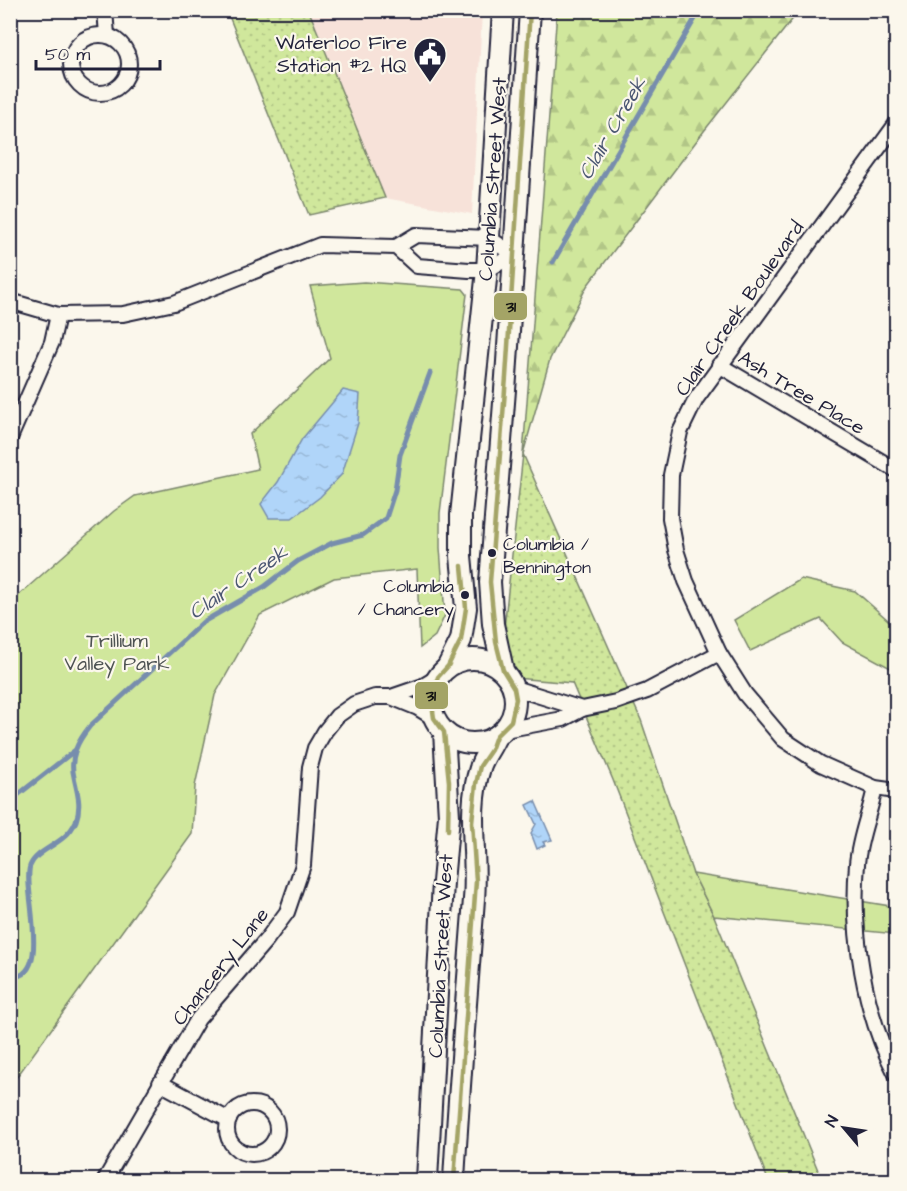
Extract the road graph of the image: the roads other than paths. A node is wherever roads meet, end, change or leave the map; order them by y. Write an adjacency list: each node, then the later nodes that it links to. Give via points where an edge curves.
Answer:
1 (105, 10): 4 (street)
2 (503, 13): 3 (main road); 6 (main road, Columbia Street West)
3 (530, 14): 8 (main road, Columbia Street West)
4 (107, 35): 4 (street, via 86,38 71,60 74,79 93,93 117,89 129,69 125,49)
5 (897, 124): 12 (street, Clair Creek Boulevard)
6 (489, 238): 7 (street, via 416,235); 8 (street); 9 (main road, Columbia Street West)
7 (396, 247): 9 (street, via 417,266); 11 (street, via 320,246 174,303 123,314)
8 (514, 255): 9 (street); 16 (main road, Columbia Street West, via 490,582 493,624)
9 (487, 270): 17 (main road, Columbia Street West, via 461,515 466,608 461,640)
10 (10, 301): 11 (street)
11 (58, 315): 13 (street, via 52,342)
12 (719, 365): 14 (street, Ash Tree Place); 15 (street, Clair Creek Boulevard, via 680,432 671,475 670,518 686,581)
13 (10, 438)
14 (897, 470)
15 (719, 653): 20 (street, via 646,691); 23 (street, Clair Creek Boulevard, via 745,694 783,739 821,764)
16 (503, 670): 17 (main road, via 493,663 471,658 459,660); 18 (main road)
17 (443, 672): 19 (street, Chancery Lane, via 423,686); 21 (main road, via 431,697)
18 (514, 688): 20 (street); 22 (main road, via 515,710)
19 (391, 697): 21 (street, via 418,708); 26 (street, Chancery Lane, via 354,704 325,730 310,767 303,865 287,912 198,1019)
20 (582, 709): 22 (street, via 563,719)
21 (439, 725): 22 (main road, via 456,740 470,743 484,742); 29 (main road, Columbia Street West, via 449,816)
22 (500, 733): 30 (main road, Columbia Street West, via 480,766 472,822 476,881)
23 (875, 788): 24 (street, Clair Creek Boulevard); 25 (street, via 857,861 855,906 869,1000 886,1055)
24 (897, 791)
25 (897, 1074)
26 (160, 1083): 27 (street); 28 (street, Chancery Lane)
27 (229, 1120)
28 (105, 1180)
29 (427, 1180)
30 (454, 1180)

